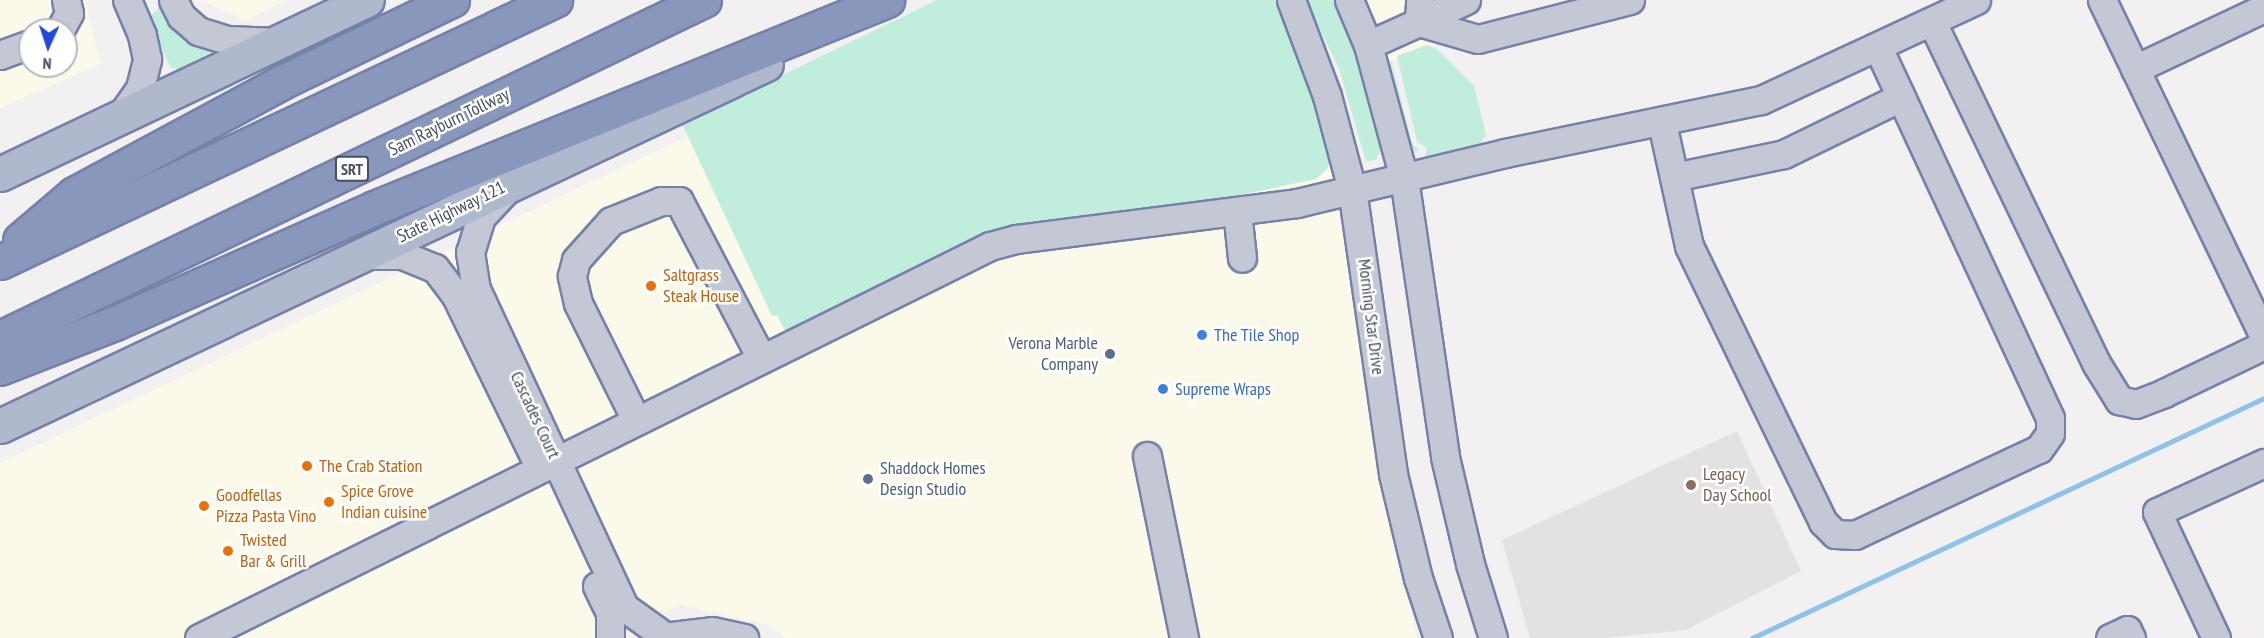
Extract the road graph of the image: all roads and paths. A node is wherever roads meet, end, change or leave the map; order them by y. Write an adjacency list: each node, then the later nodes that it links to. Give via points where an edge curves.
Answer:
1 (66, 0): 18 (street)
2 (127, 0): 27 (street, via 147,59 140,88)
3 (173, 0): 20 (street, via 181,16 198,32 228,40)
4 (367, 0): 20 (main road)
5 (452, 0): 36 (highway, via 282,82 74,194)
6 (555, 0): 38 (highway)
7 (704, 0): 40 (highway, Sam Rayburn Tollway / SRT)
8 (887, 0): 43 (highway, via 404,196 115,323)
9 (902, 0): 32 (main road, State Highway 121)
10 (1291, 0): 33 (street, Morning Star Drive, via 1327,96)
11 (1349, 0): 21 (street)
12 (1466, 0): 17 (street)
13 (1630, 0): 17 (street, via 1478,39)
14 (1977, 0): 19 (street)
15 (2102, 0): 25 (street)
16 (2264, 8): 25 (street)
17 (1419, 11): 21 (street)
18 (66, 18)
19 (1932, 22): 23 (street); 41 (street, via 2096,363 2119,399 2136,404)
20 (278, 42): 27 (main road)
21 (1368, 45): 31 (street)
22 (18, 48): 24 (street)
23 (1878, 48): 26 (street); 28 (street, via 1761,100)
24 (0, 55)
25 (2135, 69): 39 (street)
26 (1901, 97): 30 (street, via 1784,154); 30 (street, via 2050,418 2050,433 2039,449 1855,535 1835,534 1822,522 1689,246)
27 (120, 117): 29 (main road)
28 (1662, 123): 30 (street); 31 (street, via 1505,153)
29 (0, 174)
30 (1674, 177)
31 (1404, 178): 33 (street); 55 (street, via 1445,457 1470,564)
32 (513, 182): 35 (main road, State Highway 121); 48 (street, Cascades Court, via 482,217 470,252 476,288)
33 (1352, 189): 34 (street); 54 (street, Morning Star Drive, via 1393,474)
34 (1237, 211): 37 (street); 42 (street, via 1017,239 990,246)
35 (361, 255): 45 (main road, State Highway 121); 48 (street, Cascades Court, via 402,255 435,268 456,296)
36 (0, 257)
37 (1242, 258)
38 (0, 262)
39 (2264, 337)
40 (0, 338)
41 (2264, 345)
42 (761, 358): 44 (street); 44 (street, via 679,201 661,201 611,222 576,260 572,276 578,303)
43 (0, 368)
44 (636, 420): 48 (street)
45 (0, 426)
46 (1147, 456): 53 (street)
47 (2264, 463): 58 (street, via 2157,512)
48 (548, 465): 49 (street, Cascades Court, via 624,607); 50 (street); 51 (street, Cascades Court, via 610,613)
49 (659, 637): 52 (street, via 712,631)
50 (199, 638)
51 (610, 638)
52 (744, 638)
53 (1184, 638)
54 (1438, 638)
55 (1493, 638)
56 (2110, 638): 57 (street, via 2127,630)
57 (2131, 638)
58 (2216, 638)

